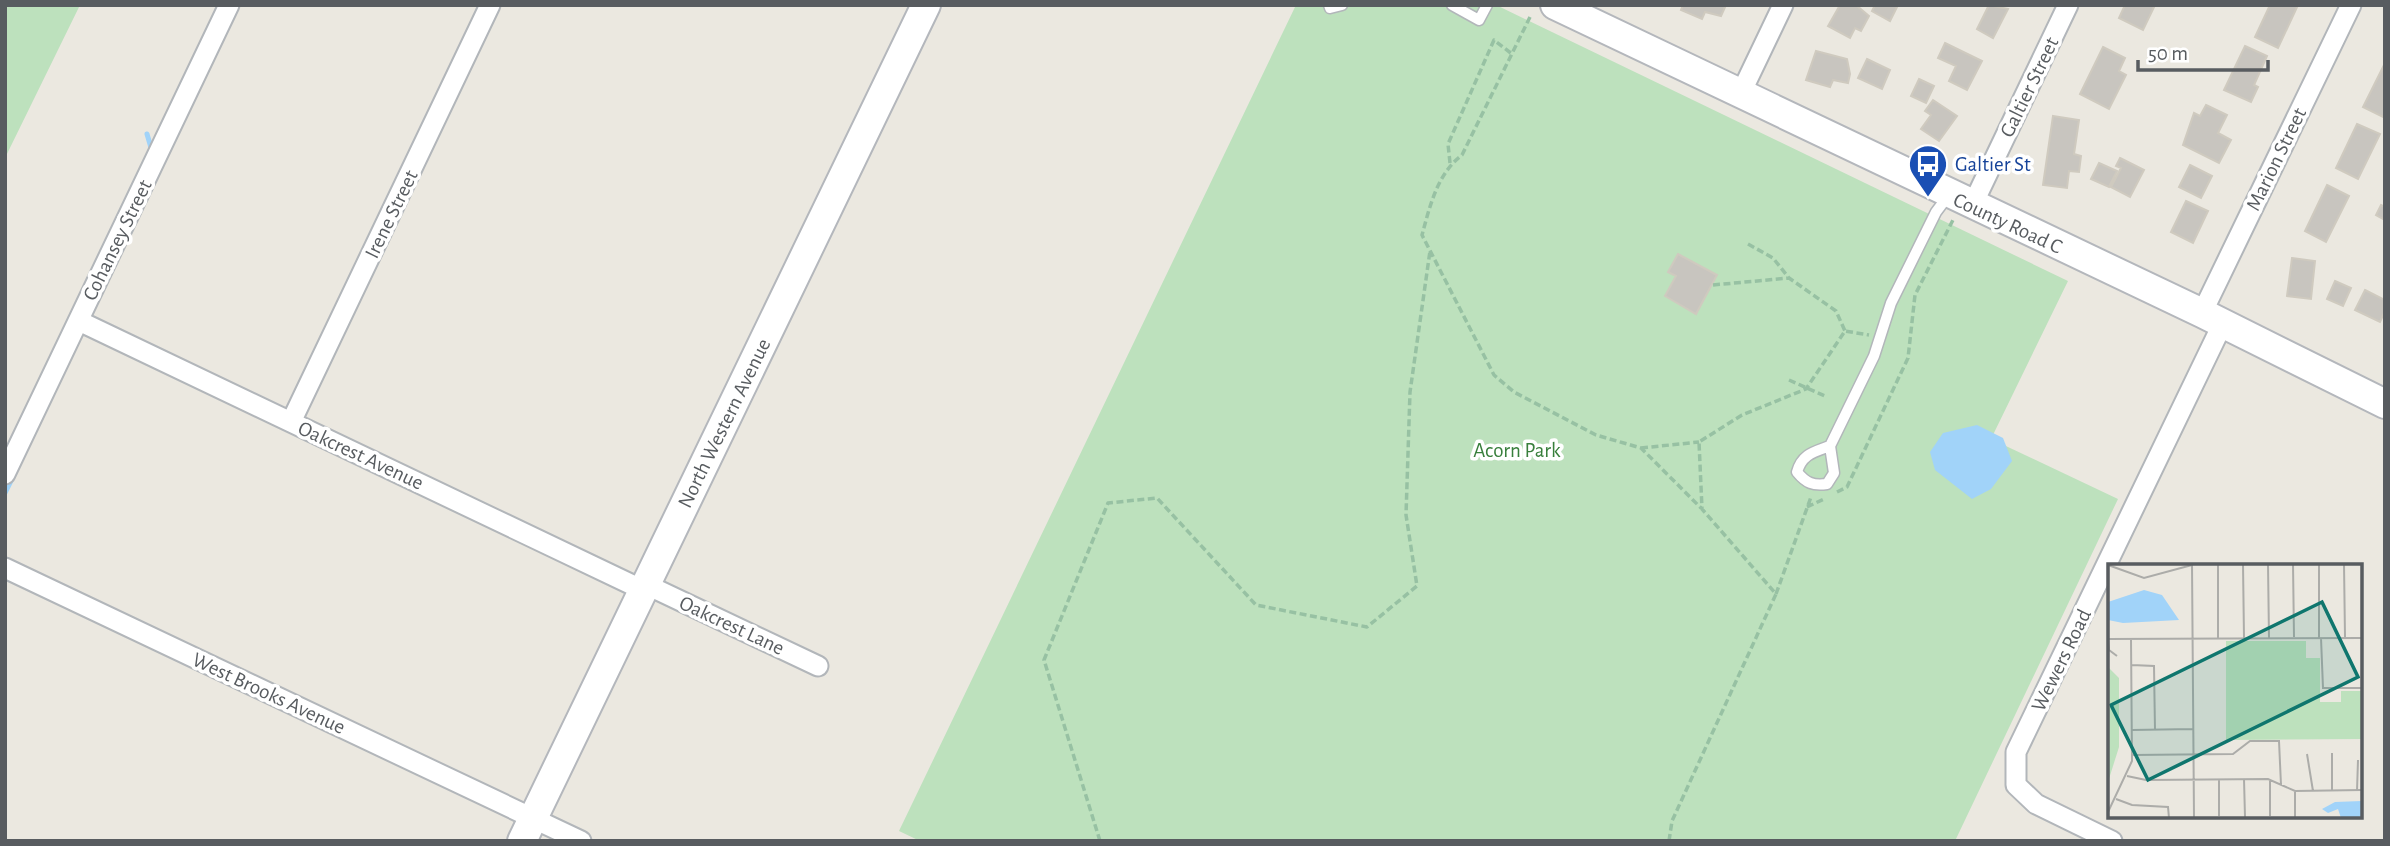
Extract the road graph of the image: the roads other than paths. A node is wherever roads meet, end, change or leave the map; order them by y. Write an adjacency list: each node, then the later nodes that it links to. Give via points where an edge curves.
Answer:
1 (229, 5): 15 (street, Cohansey Street)
2 (490, 5): 17 (street, Irene Street)
3 (926, 5): 21 (street, North Western Avenue)
4 (1329, 5): 5 (lane)
5 (1342, 5)
6 (1452, 5): 7 (lane, via 1479,20)
7 (1487, 5)
8 (1783, 5): 12 (street)
9 (2068, 5): 13 (street, Galtier Street)
10 (2351, 5): 14 (street, Marion Street)
11 (1542, 11): 12 (street, County Road C)
12 (1740, 95): 13 (street, County Road C)
13 (1958, 206): 14 (street, County Road C); 18 (lane, via 1936,212)
14 (2212, 318): 16 (street, County Road C); 25 (street, Wewers Road, via 2016,752 2016,785 2036,804)
15 (79, 321): 17 (street, Oakcrest Avenue); 19 (street, Cohansey Street)
16 (2385, 404)
17 (291, 422): 21 (street, Oakcrest Avenue)
18 (1830, 446): 18 (lane, via 1800,461 1797,472 1804,481 1815,486 1827,484 1834,473)
19 (5, 474)
20 (5, 568): 23 (street, West Brooks Avenue)
21 (644, 587): 22 (street, Oakcrest Lane); 23 (street, North Western Avenue)
22 (818, 666)
23 (527, 829): 24 (street, West Brooks Avenue)
24 (582, 841)
25 (2112, 841)

